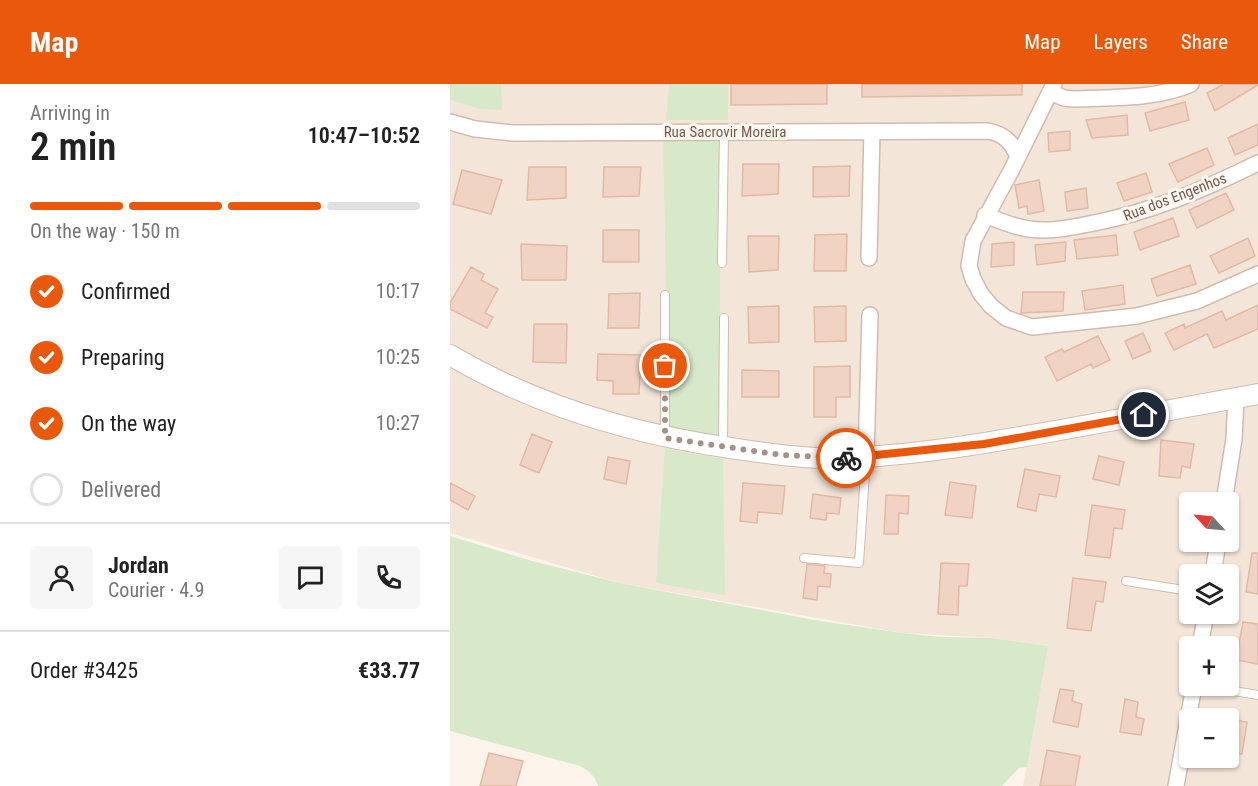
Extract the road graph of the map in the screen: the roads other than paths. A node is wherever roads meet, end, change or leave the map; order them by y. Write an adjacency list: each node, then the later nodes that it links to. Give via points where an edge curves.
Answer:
1 (1191, 84): 2 (street, via 1161,93 1073,99 1064,98)
2 (1052, 88): 4 (street)
3 (450, 122): 5 (street, Rua Sacrovir Moreira, via 513,133)
4 (1035, 123): 7 (street, Rua Sacrovir Moreira); 8 (street)
5 (724, 132): 6 (street, Rua Sacrovir Moreira); 12 (lane)
6 (872, 132): 7 (street, Rua Sacrovir Moreira); 11 (street)
7 (1000, 134): 8 (street)
8 (1018, 157): 10 (street)
9 (1258, 163): 10 (street, Rua dos Engenhos, via 1193,194 1119,219 1041,230 1010,225)
10 (985, 214): 13 (street, via 970,253 973,279 981,294 1000,313 1032,327 1137,316 1197,301)
11 (869, 258)
12 (722, 262)
13 (1258, 274)
14 (665, 295): 20 (lane)
15 (870, 315): 22 (street)
16 (724, 318): 21 (lane)
17 (450, 356): 20 (street, via 562,408)
18 (1258, 394): 19 (street)
19 (1236, 398): 22 (street, via 984,444); 23 (street)
20 (665, 438): 21 (street)
21 (723, 447): 22 (street, via 804,457)
22 (866, 457): 24 (lane, via 860,563)
23 (1226, 492)
24 (804, 558)
25 (1126, 581): 26 (lane)
26 (1179, 589)
27 (1239, 692): 28 (lane)
28 (1258, 695)
29 (1192, 696): 30 (street)
30 (1176, 786)

